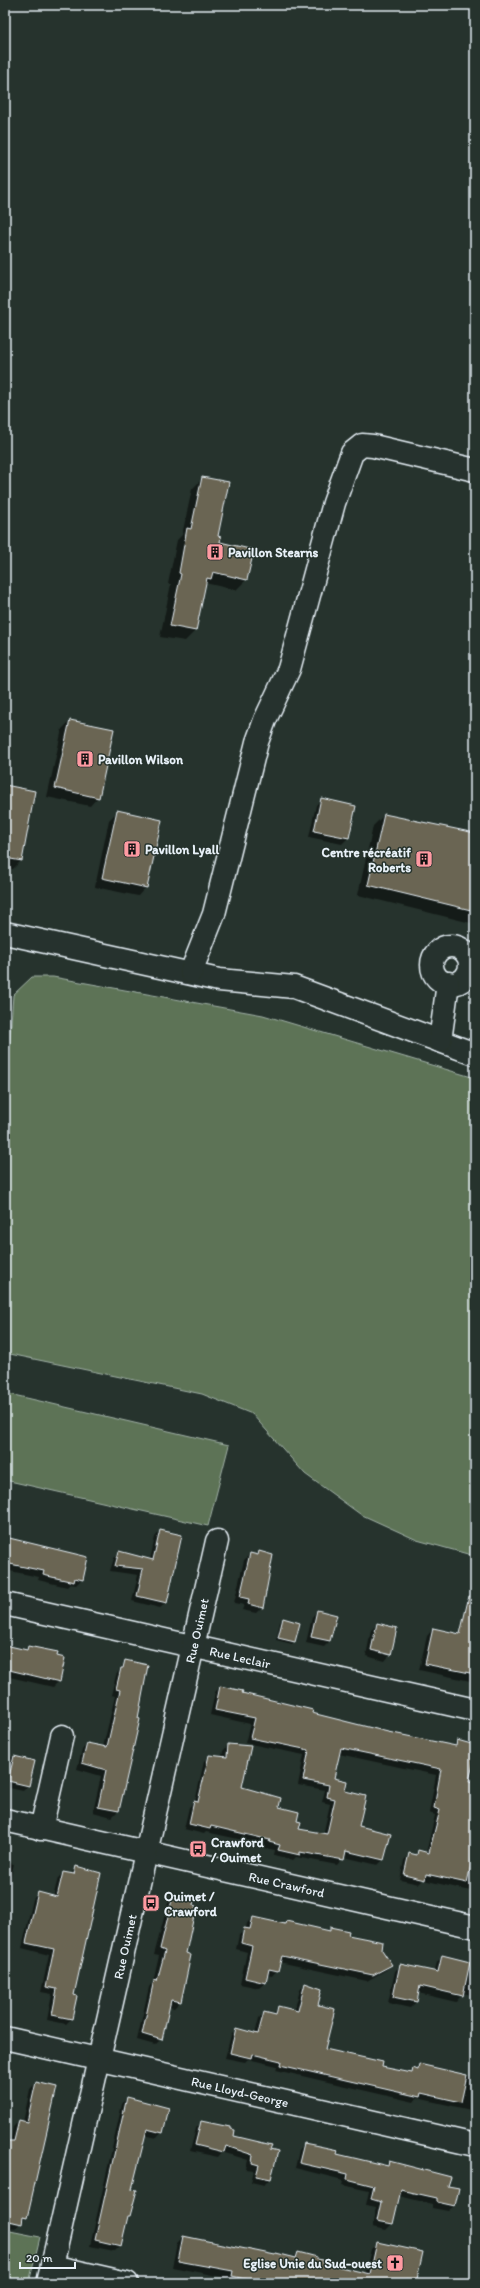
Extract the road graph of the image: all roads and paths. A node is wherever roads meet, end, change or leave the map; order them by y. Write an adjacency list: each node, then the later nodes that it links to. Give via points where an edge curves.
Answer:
1 (475, 470): 3 (street, via 373,446 362,445 352,453 334,503 290,670 257,742 214,914)
2 (5, 933): 3 (street)
3 (191, 972): 5 (street, via 219,980 294,987)
4 (448, 983): 5 (street)
5 (440, 1041): 6 (street)
6 (475, 1054)
7 (217, 1541): 9 (street, Rue Ouimet)
8 (5, 1604): 9 (street, Rue Leclair)
9 (193, 1646): 10 (street, Rue Leclair); 14 (street, Rue Ouimet)
10 (475, 1710)
11 (62, 1736): 13 (street)
12 (5, 1820): 13 (street, Rue Crawford)
13 (41, 1829): 14 (street, Rue Crawford)
14 (146, 1854): 15 (street, Rue Crawford); 17 (street, Rue Ouimet)
15 (475, 1927)
16 (5, 2038): 17 (street, Rue Lloyd-George)
17 (99, 2060): 18 (street, Rue Lloyd-George); 19 (street, Rue Ouimet)
18 (475, 2145)
19 (50, 2275): 20 (street)
20 (127, 2283)

